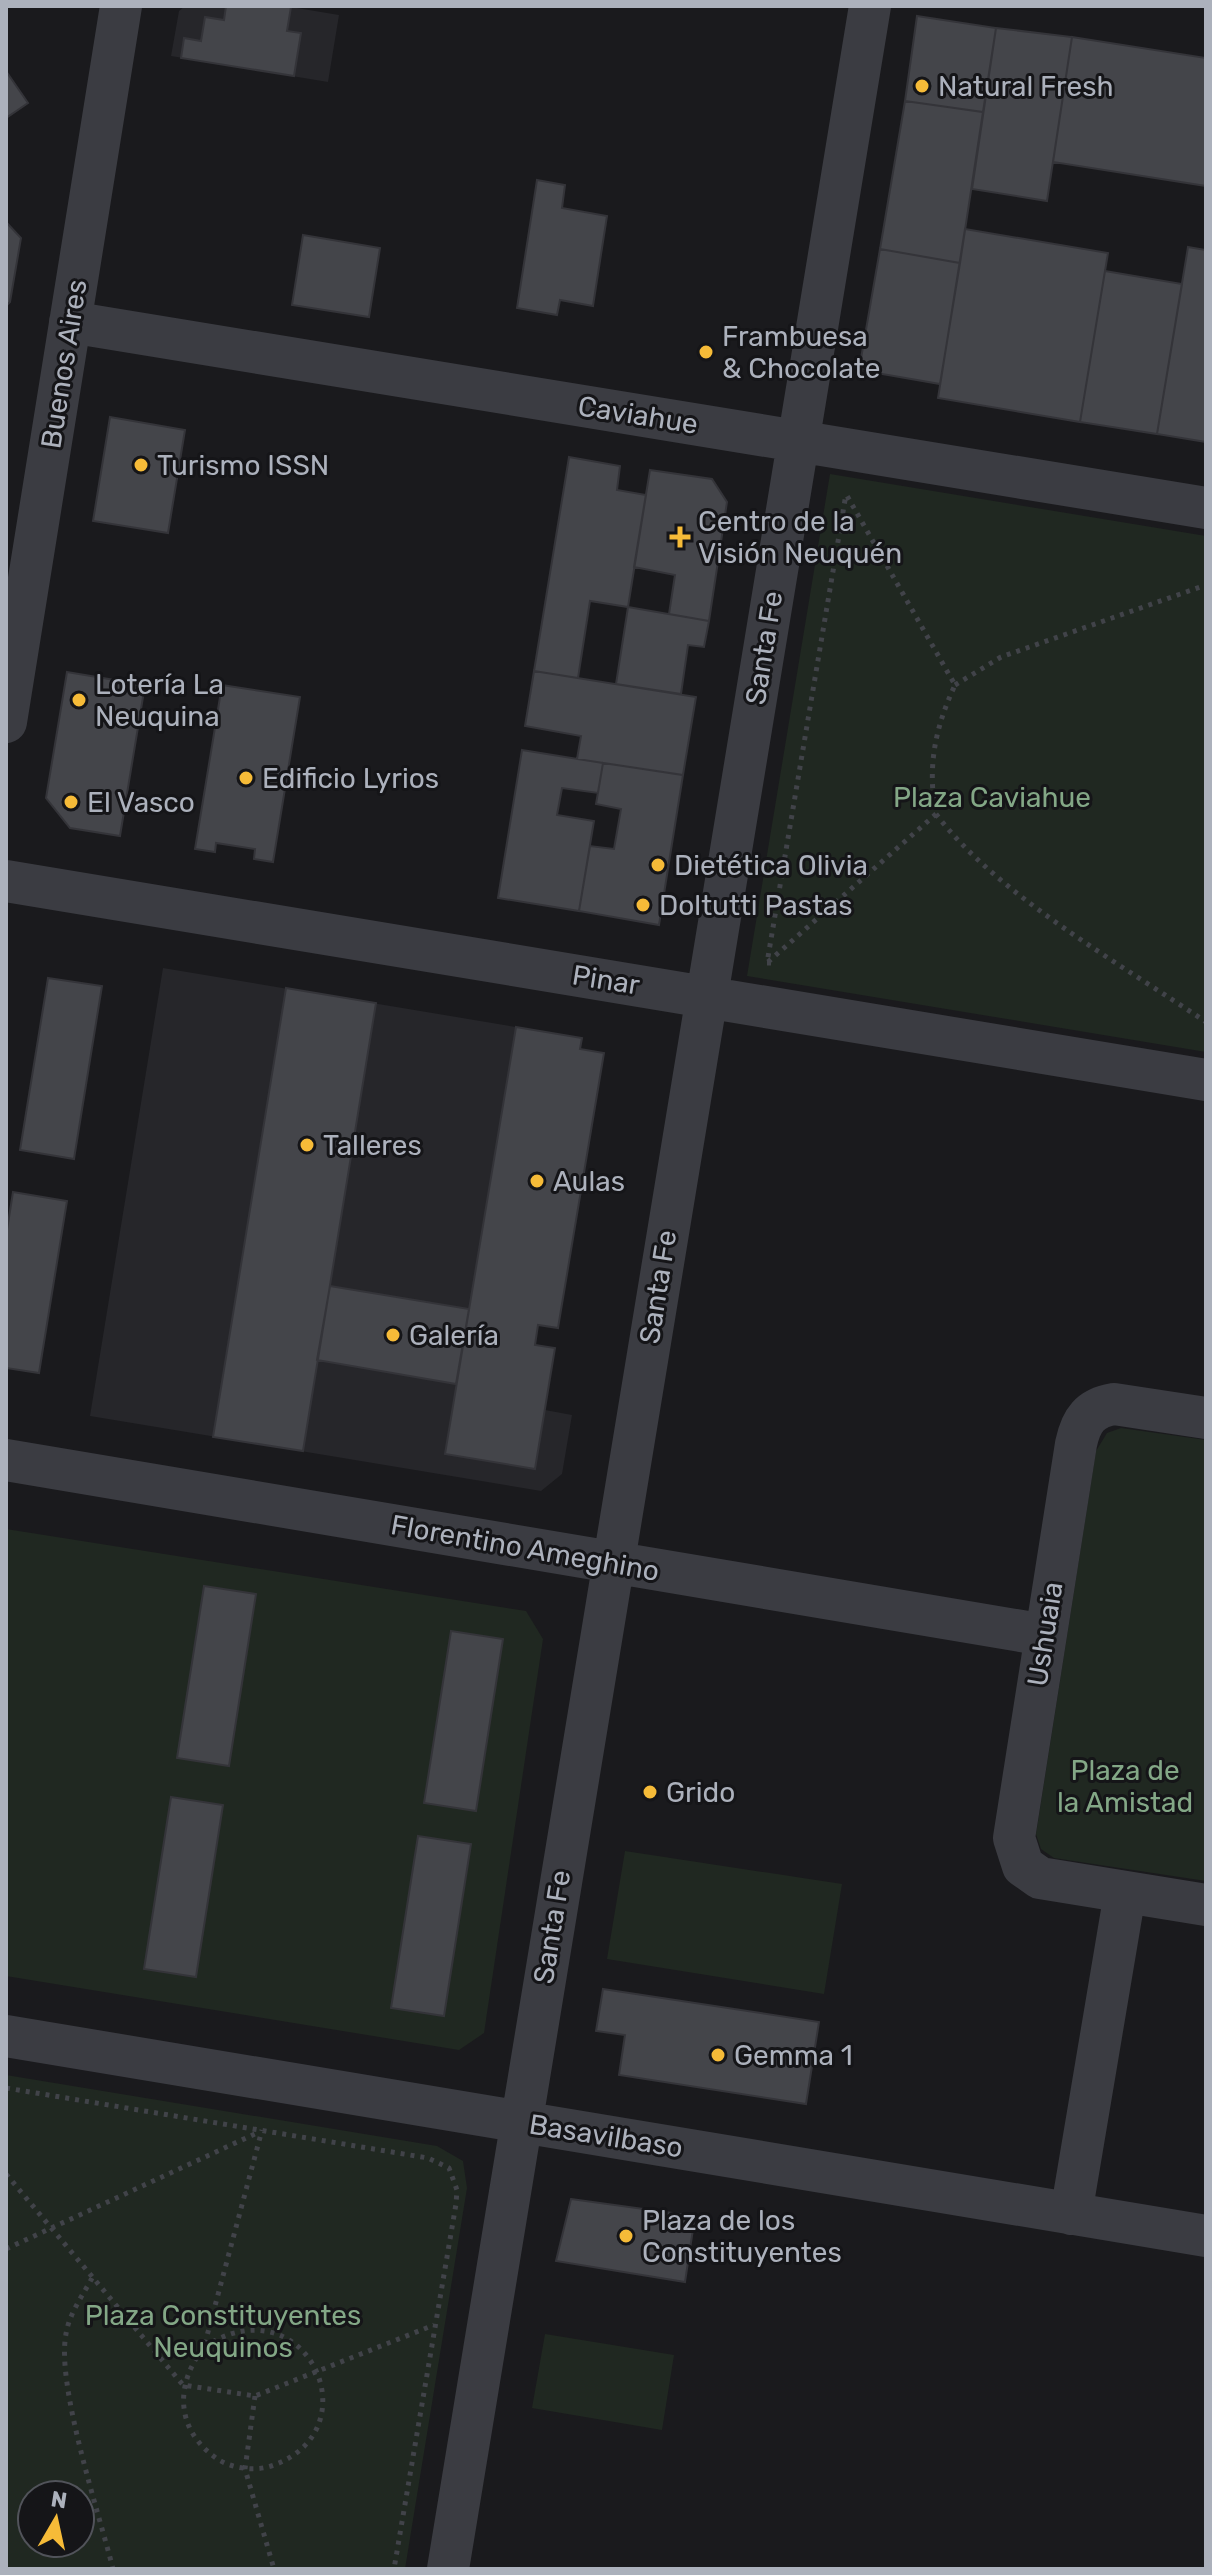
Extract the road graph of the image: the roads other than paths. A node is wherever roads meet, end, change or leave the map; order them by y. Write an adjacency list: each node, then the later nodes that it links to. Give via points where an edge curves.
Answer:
1 (121, 6): 3 (street, Buenos Aires)
2 (870, 6): 4 (street, Santa Fe)
3 (70, 322): 4 (street, Caviahue); 6 (street, Buenos Aires)
4 (798, 441): 5 (street, Caviahue); 8 (street, Santa Fe)
5 (1206, 508)
6 (6, 722)
7 (6, 881): 8 (street, Pinar)
8 (706, 997): 9 (street, Pinar); 12 (street, Santa Fe)
9 (1206, 1080)
10 (1205, 1411): 13 (street, Ushuaia, via 1114,1404 1100,1406 1083,1422)
11 (6, 1460): 12 (street, Florentino Ameghino)
12 (612, 1562): 13 (street, Florentino Ameghino); 17 (street, Santa Fe)
13 (1045, 1635): 14 (street, Ushuaia, via 1014,1826 1015,1848 1023,1866 1040,1878)
14 (1125, 1893): 15 (street, Ushuaia); 18 (street)
15 (1206, 1905)
16 (6, 2036): 17 (street, Basavilbaso)
17 (520, 2122): 18 (street, Basavilbaso); 20 (street, Santa Fe)
18 (1071, 2214): 19 (street, Basavilbaso)
19 (1206, 2236)
20 (448, 2569)

